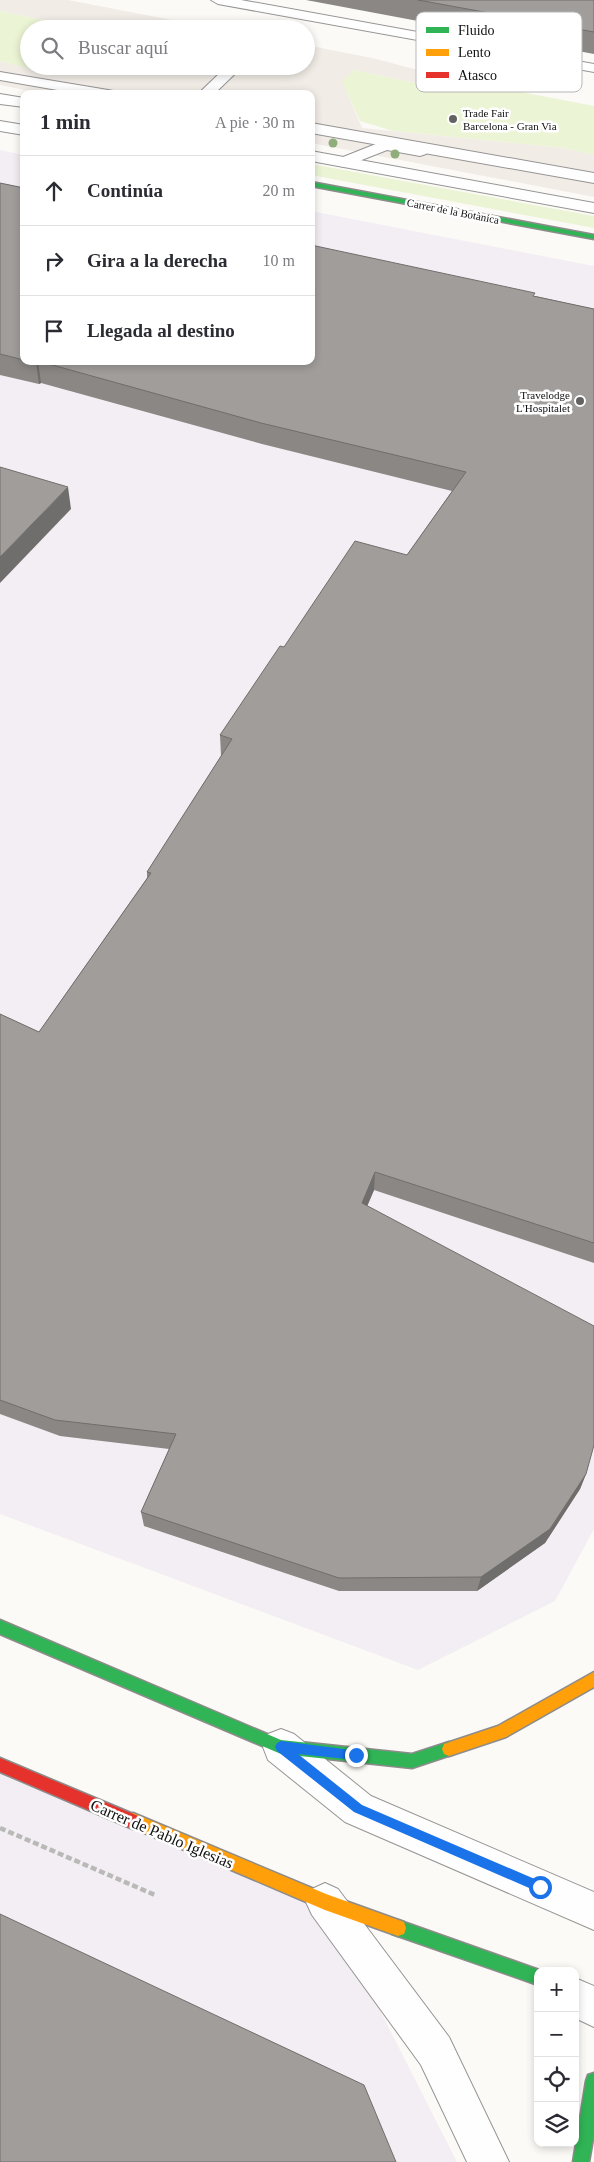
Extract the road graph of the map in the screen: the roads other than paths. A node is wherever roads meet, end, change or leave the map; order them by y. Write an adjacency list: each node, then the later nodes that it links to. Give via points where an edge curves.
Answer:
1 (218, 0): 2 (street)
2 (416, 36)
3 (226, 75): 6 (street)
4 (0, 76): 5 (street)
5 (84, 90)
6 (209, 90)
7 (0, 99): 8 (street)
8 (20, 102)
9 (0, 126): 10 (street)
10 (20, 129)
11 (315, 129): 14 (street)
12 (315, 157): 13 (street)
13 (344, 162): 15 (street, via 386,145); 17 (street)
14 (594, 178)
15 (594, 183)
16 (315, 185): 18 (street, Carrer de la Botànica)
17 (594, 208)
18 (594, 237)
19 (0, 1627): 21 (street)
20 (594, 1679): 21 (street, via 501,1732 412,1761)
21 (281, 1747): 24 (street, via 358,1808)
22 (0, 1765): 23 (street, Carrer de Pablo Iglesias)
23 (325, 1902): 25 (street, Carrer de Pablo Iglesias); 29 (street, via 436,2051)
24 (594, 1911)
25 (534, 1976)
26 (579, 1999): 27 (street)
27 (594, 2006)
28 (594, 2081): 30 (street)
29 (488, 2162)
30 (581, 2162)

